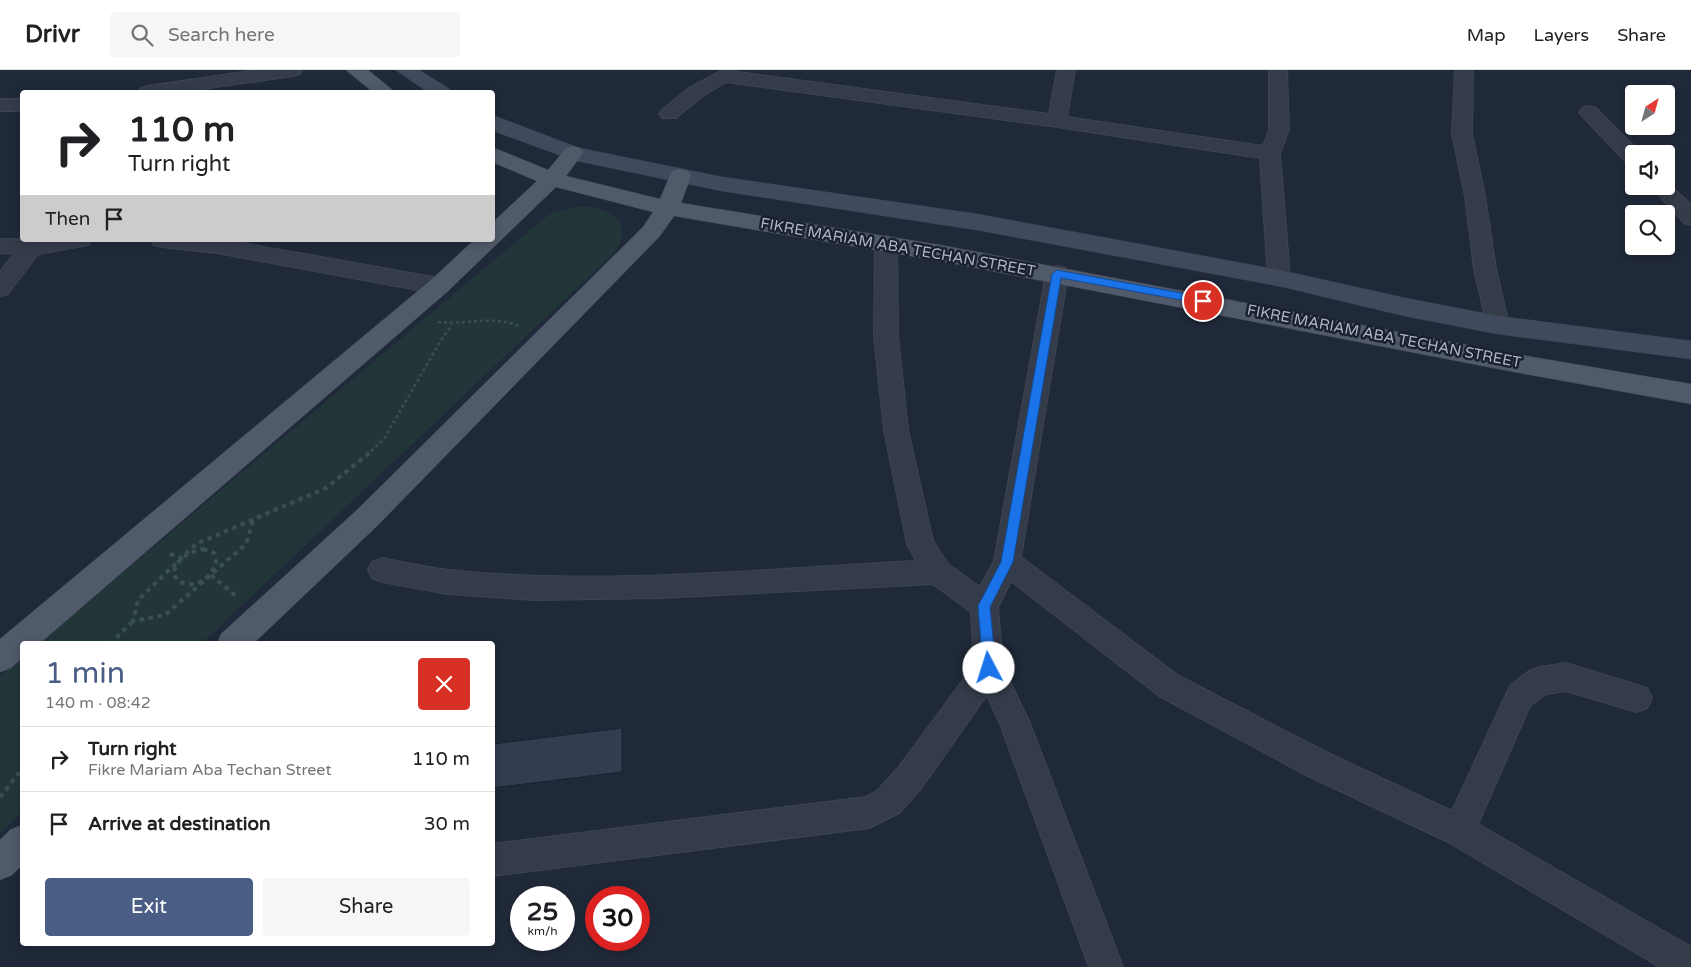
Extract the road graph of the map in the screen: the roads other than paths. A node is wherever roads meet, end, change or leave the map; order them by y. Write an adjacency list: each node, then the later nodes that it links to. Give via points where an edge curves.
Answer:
1 (292, 70): 8 (street)
2 (356, 70): 9 (main road)
3 (406, 70): 10 (street)
4 (1066, 70): 15 (street)
5 (1278, 70): 19 (street, via 1279,130)
6 (1464, 70): 37 (street, via 1462,134)
7 (727, 73): 14 (street); 15 (street)
8 (161, 90)
9 (382, 90)
10 (438, 90)
11 (0, 105): 12 (street)
12 (20, 105)
13 (1589, 112): 17 (street)
14 (669, 114)
15 (1057, 121): 19 (street)
16 (495, 122): 18 (street)
17 (1625, 149)
18 (573, 153): 21 (street); 22 (main road)
19 (1270, 153): 34 (street)
20 (495, 155): 22 (main road, FIKRE MARIAM ABA TECHAN STREET)
21 (680, 176): 24 (main road); 34 (street, via 978,222)
22 (552, 179): 24 (main road, FIKRE MARIAM ABA TECHAN STREET); 26 (main road)
23 (1669, 195): 25 (street)
24 (668, 208): 30 (main road, FIKRE MARIAM ABA TECHAN STREET); 46 (main road, via 651,232 368,517)
25 (1691, 218)
26 (495, 233)
27 (68, 242): 32 (street)
28 (181, 242): 35 (street, via 227,247)
29 (486, 242): 35 (main road)
30 (886, 243): 33 (main road, FIKRE MARIAM ABA TECHAN STREET); 42 (street, via 886,336 896,430 920,544)
31 (0, 246): 32 (street)
32 (31, 248): 36 (street)
33 (1057, 274): 39 (main road, FIKRE MARIAM ABA TECHAN STREET, via 1323,327); 40 (street)
34 (1279, 278): 37 (street)
35 (438, 286): 44 (main road)
36 (0, 288)
37 (1498, 325): 38 (street)
38 (1691, 350)
39 (1691, 394)
40 (1007, 562): 43 (street); 50 (street, via 1169,686 1317,764)
41 (382, 570): 42 (street, via 448,582 534,588 660,586)
42 (938, 572): 43 (street)
43 (984, 606): 48 (street)
44 (20, 641)
45 (20, 641): 47 (main road)
46 (235, 641)
47 (0, 658)
48 (989, 668): 52 (street, via 909,779 888,802 869,812); 55 (street, via 1014,721)
49 (1637, 698): 50 (street, via 1566,677 1539,681 1520,696)
50 (1459, 832): 54 (street)
51 (20, 844): 53 (main road)
52 (495, 860)
53 (0, 863)
54 (1691, 966)
55 (1106, 967)

